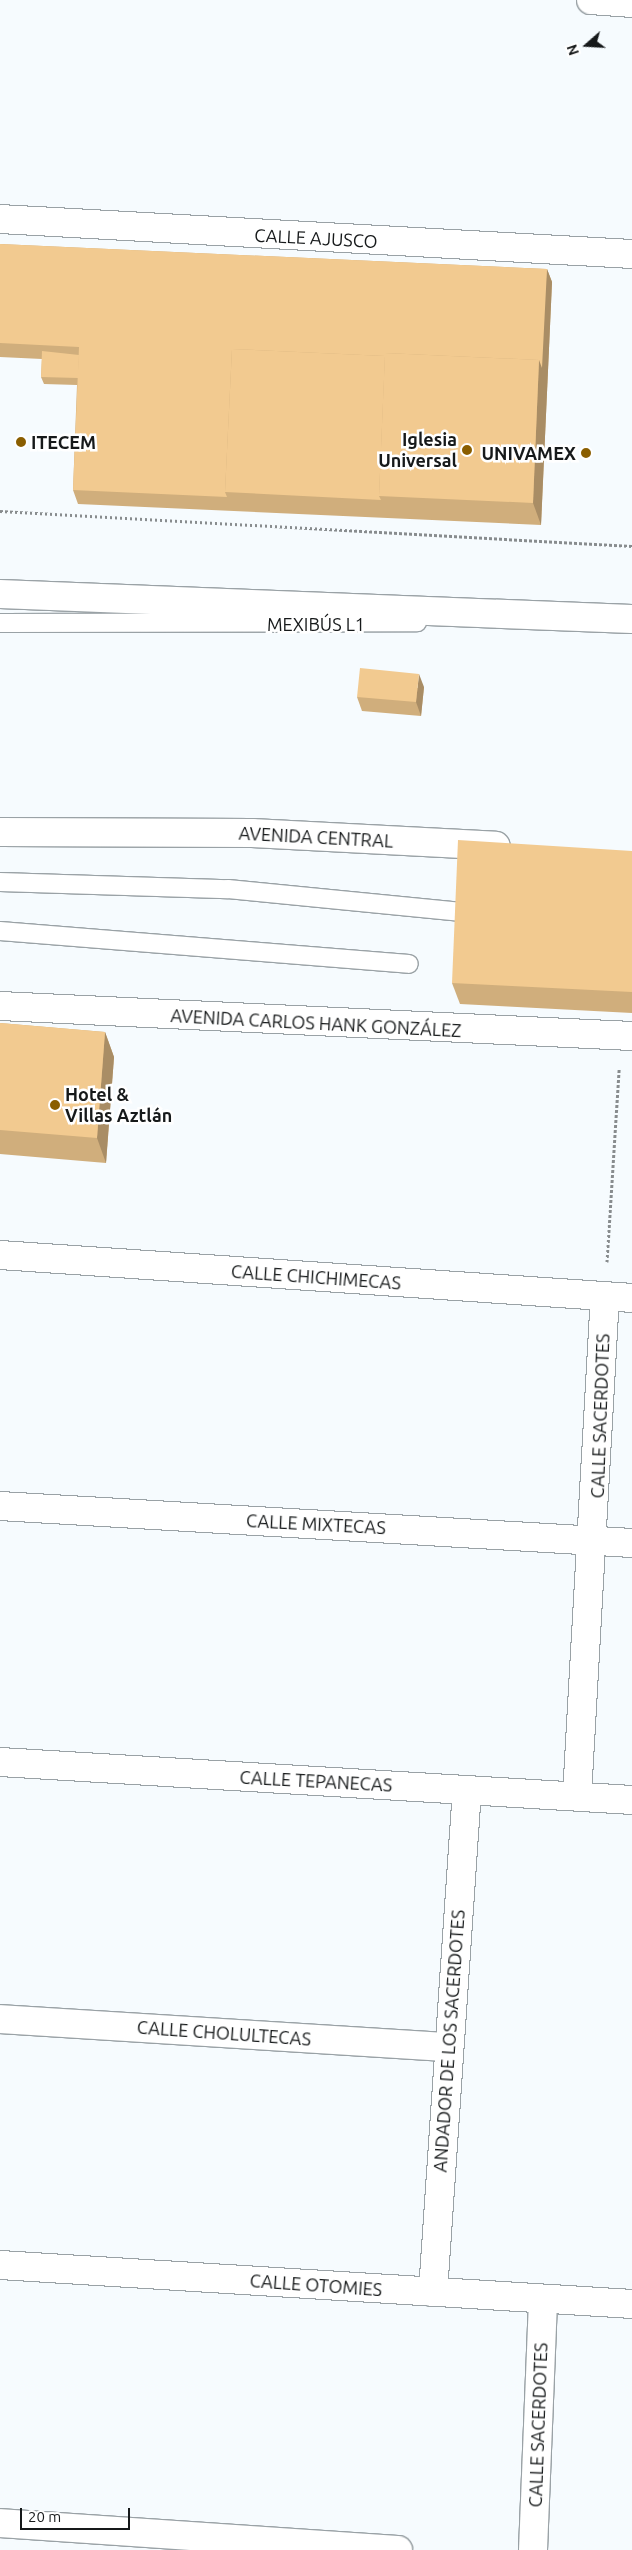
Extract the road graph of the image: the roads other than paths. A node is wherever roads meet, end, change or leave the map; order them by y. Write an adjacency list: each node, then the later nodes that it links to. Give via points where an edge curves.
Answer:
1 (591, 0): 2 (main road)
2 (632, 2)
3 (0, 218): 4 (main road, CALLE AJUSCO)
4 (632, 254)
5 (0, 594): 7 (main road)
6 (632, 610): 7 (lane, MEXIBÚS L1)
7 (535, 615): 8 (main road); 9 (lane, MEXIBÚS L1, via 366,625)
8 (632, 619)
9 (0, 623)
10 (0, 832): 11 (main road, AVENIDA CENTRAL, via 252,833)
11 (525, 847)
12 (0, 882): 13 (lane, via 228,890)
13 (462, 912)
14 (0, 932): 15 (lane)
15 (409, 964)
16 (0, 1006): 17 (main road, AVENIDA CARLOS HANK GONZÁLEZ)
17 (627, 1036)
18 (0, 1255): 19 (main road, CALLE CHICHIMECAS)
19 (605, 1297): 20 (main road, CALLE CHICHIMECAS); 22 (main road, CALLE SACERDOTES)
20 (632, 1298)
21 (0, 1506): 22 (main road, CALLE MIXTECAS)
22 (594, 1540): 23 (main road, CALLE MIXTECAS); 26 (main road, CALLE SACERDOTES)
23 (632, 1543)
24 (0, 1762): 25 (main road, CALLE TEPANECAS)
25 (467, 1790): 26 (main road, CALLE TEPANECAS); 29 (main road, ANDADOR DE LOS SACERDOTES)
26 (577, 1796): 27 (main road, CALLE TEPANECAS)
27 (632, 1800)
28 (0, 2019): 29 (main road, CALLE CHOLULTECAS)
29 (447, 2047): 31 (main road, ANDADOR DE LOS SACERDOTES)
30 (0, 2265): 31 (main road, CALLE OTOMIES)
31 (433, 2292): 32 (main road, CALLE OTOMIES)
32 (543, 2301): 33 (main road, CALLE OTOMIES); 36 (main road, CALLE SACERDOTES)
33 (632, 2304)
34 (0, 2523): 35 (main road)
35 (398, 2550)
36 (532, 2550)

